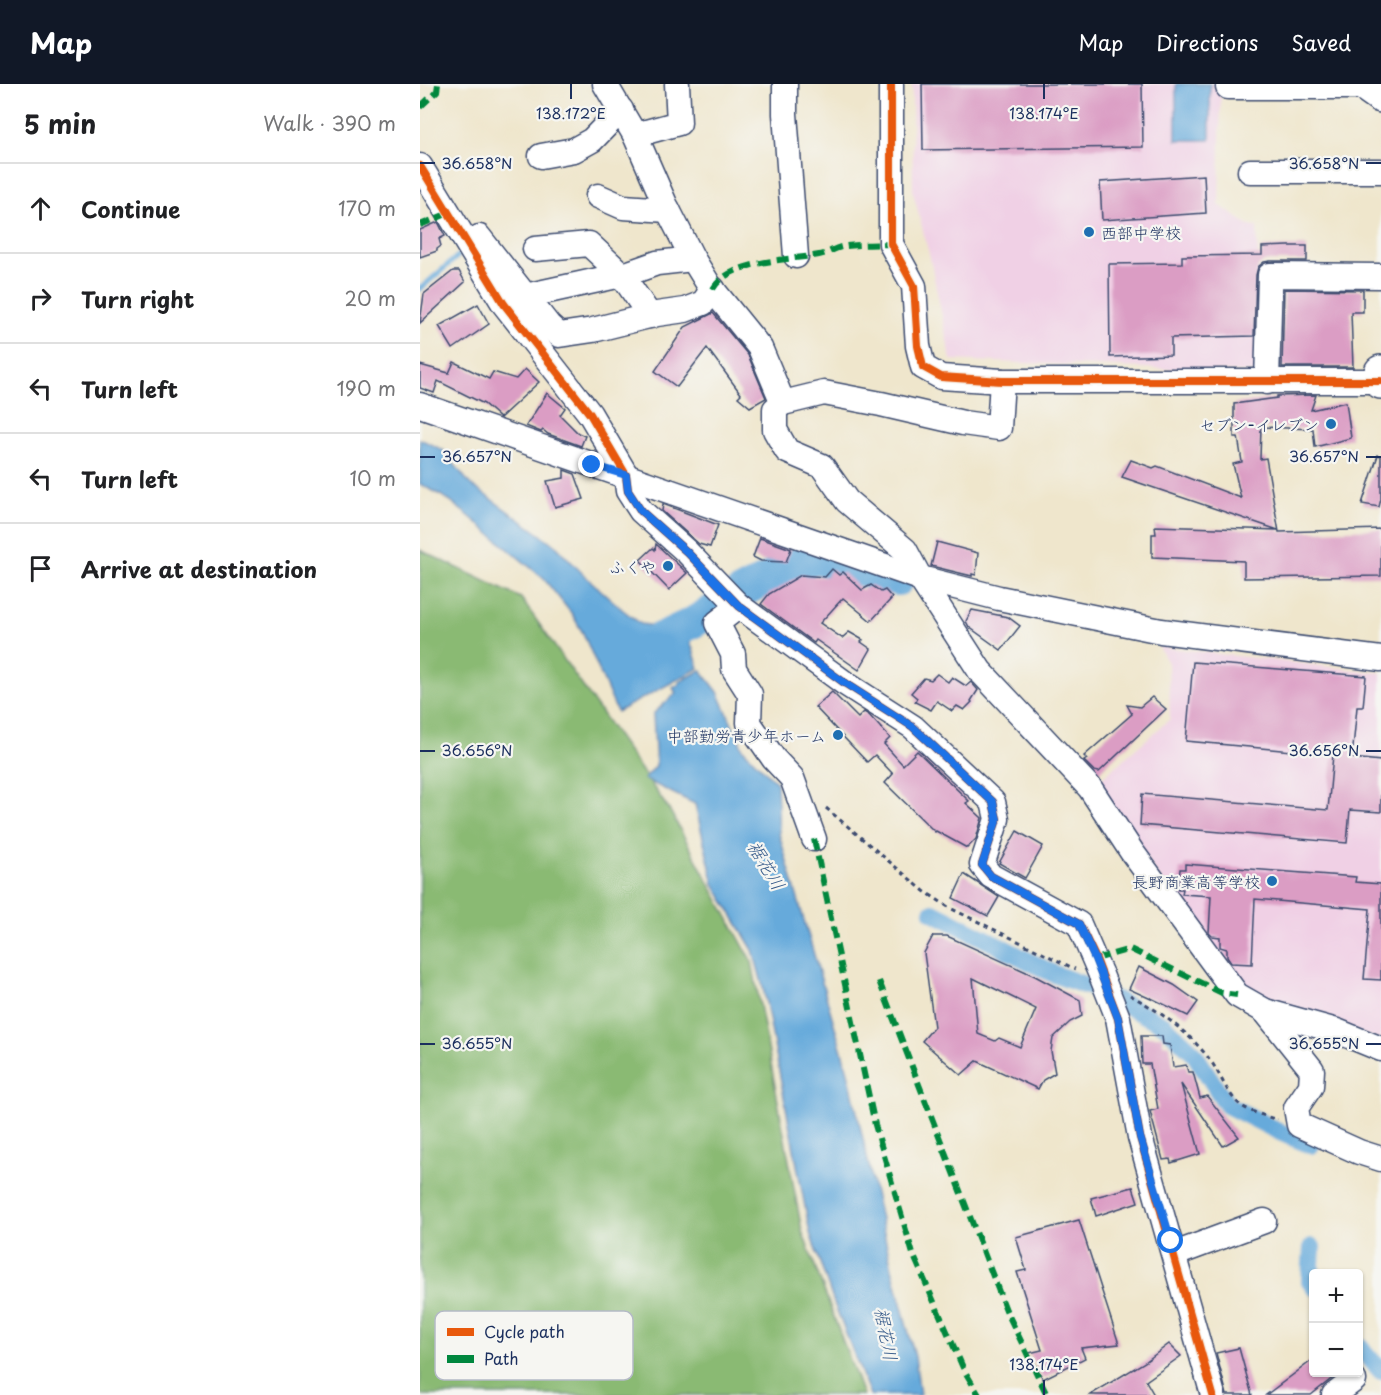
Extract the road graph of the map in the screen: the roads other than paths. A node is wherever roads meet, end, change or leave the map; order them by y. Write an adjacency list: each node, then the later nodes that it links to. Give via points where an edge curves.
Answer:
1 (605, 84): 7 (street)
2 (677, 84): 8 (street, via 679,123)
3 (785, 84): 17 (street)
4 (891, 84): 25 (street, via 891,244 914,286 923,367 941,377)
5 (1228, 87): 6 (street)
6 (1371, 89)
7 (621, 110): 8 (street); 9 (street, via 592,140 574,150)
8 (635, 135): 14 (street)
9 (541, 156)
10 (1250, 171): 11 (street)
11 (1381, 171)
12 (424, 179): 15 (street)
13 (598, 196): 14 (street, via 623,207)
14 (668, 210): 18 (street)
15 (454, 221): 22 (street, via 463,221 475,231); 29 (street, via 504,304 590,414)
16 (535, 249): 19 (street, via 589,243)
17 (796, 256)
18 (693, 259): 19 (street, via 657,264); 21 (street)
19 (622, 275): 22 (street); 23 (street)
20 (1381, 276): 26 (street, via 1270,275)
21 (713, 289): 23 (street, via 703,303); 27 (street, via 760,348)
22 (525, 296): 23 (street, via 560,335)
23 (650, 316)
24 (1381, 378): 26 (street)
25 (1002, 381): 26 (street); 27 (street, via 999,428 824,393)
26 (1267, 382)
27 (783, 403): 30 (street, via 774,409 776,430 787,451 822,466 847,501 905,550)
28 (420, 405): 29 (street)
29 (626, 475): 30 (street); 31 (street, via 628,491 641,511)
30 (920, 579): 32 (street, via 1161,631); 34 (street, via 980,671 1090,788 1237,995)
31 (739, 606): 33 (street, via 717,623 733,654 734,669 750,694 749,723 792,778); 38 (street, bridge, via 913,727 993,802 997,819 982,865 991,876 1079,924 1091,974 1118,1018 1140,1137)
32 (1381, 659)
33 (814, 839)
34 (1265, 1011): 35 (street, via 1336,1031); 36 (street, via 1312,1070 1311,1086 1296,1108 1299,1125)
35 (1381, 1049)
36 (1381, 1159)
37 (1264, 1221): 38 (street)
38 (1174, 1254): 40 (street)
39 (1354, 1380): 41 (street)
40 (1213, 1395)
41 (1334, 1395)

